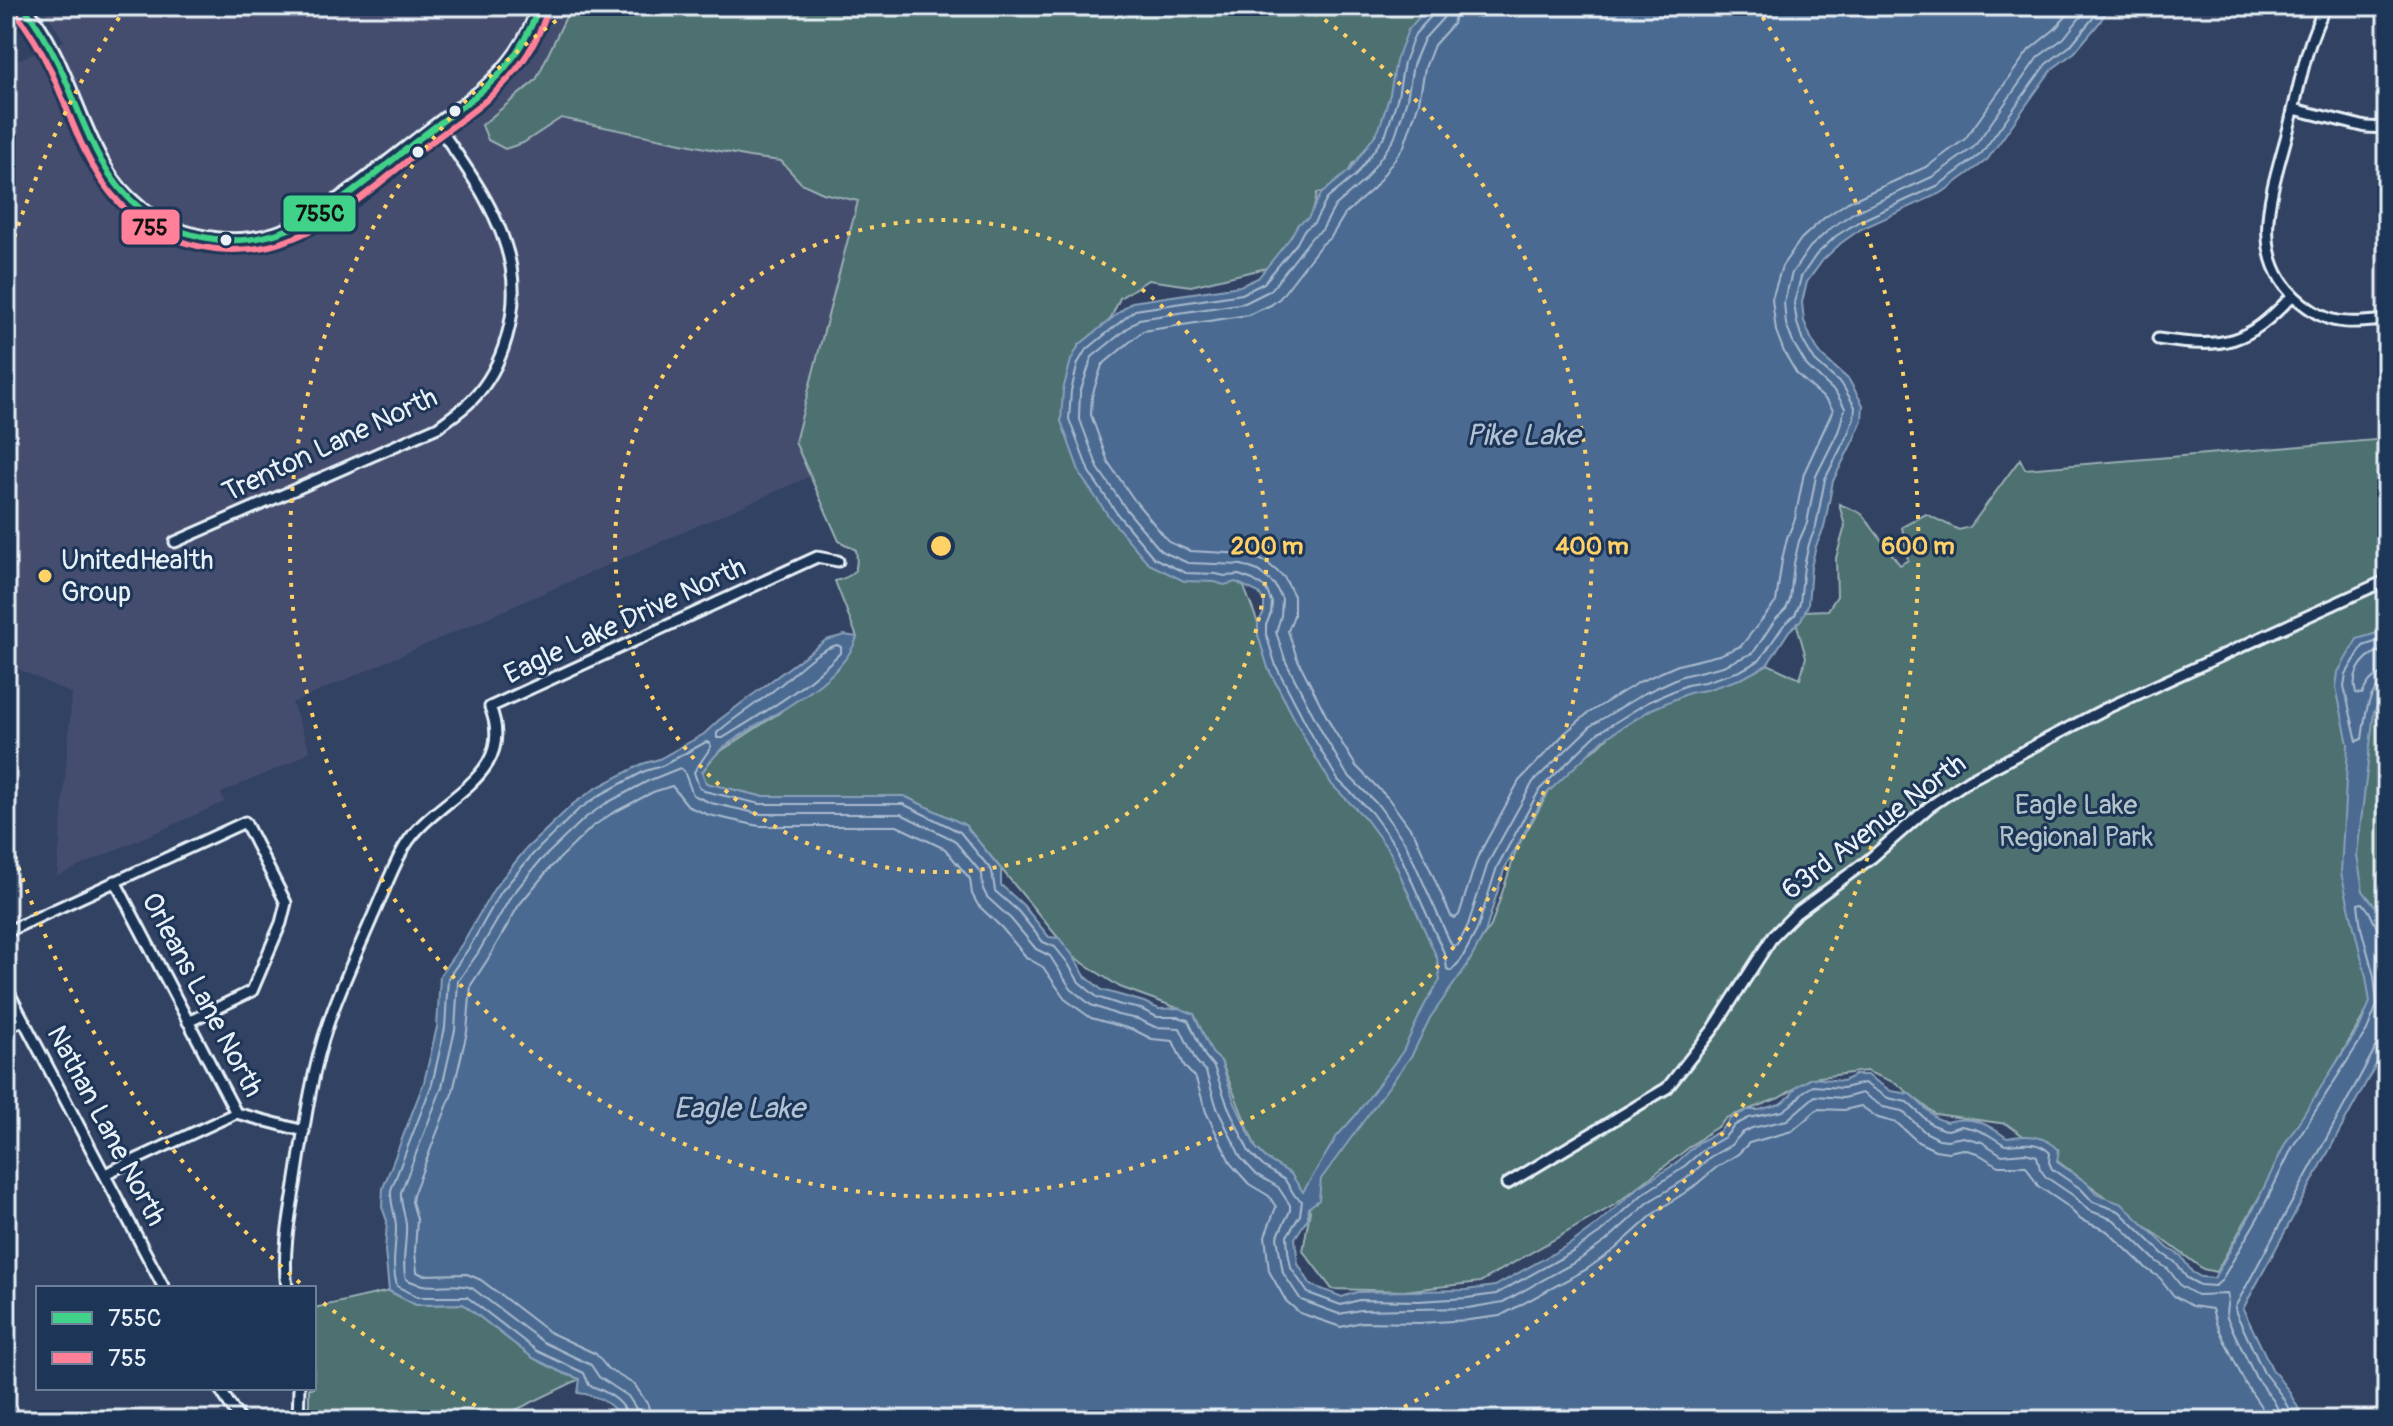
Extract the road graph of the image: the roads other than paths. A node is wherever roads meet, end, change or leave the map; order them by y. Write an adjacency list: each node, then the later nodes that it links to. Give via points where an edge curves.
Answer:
1 (23, 6): 5 (street, via 44,33 112,179 147,214 198,237 249,241 298,226)
2 (539, 6): 5 (street, via 530,32 501,74)
3 (2326, 6): 4 (street, via 2309,45)
4 (2294, 109): 6 (street); 7 (street, via 2267,229 2272,264)
5 (437, 125): 10 (street, Trenton Lane North, via 490,209 511,267 511,318 492,372 474,398 438,427)
6 (2387, 128)
7 (2293, 295): 8 (street, via 2338,321); 9 (street, via 2258,329 2233,341 2197,345)
8 (2387, 320)
9 (2158, 339)
10 (175, 542)
11 (838, 561): 20 (street, Eagle Lake Drive North, via 817,557 490,707 497,729 492,757 482,773 405,846 344,981 327,1026)
12 (2387, 580): 22 (street, 63rd Avenue North, via 2105,709 1959,786 1773,936 1714,1028 1667,1088)
13 (115, 881): 14 (street); 17 (street, Orleans Lane North); 17 (street, via 245,822 286,903 281,923 252,991)
14 (6, 932)
15 (6, 987): 16 (street, Nathan Lane North)
16 (23, 1020): 18 (street); 21 (street, Nathan Lane North)
17 (188, 1022): 19 (street, Orleans Lane North)
18 (6, 1028)
19 (236, 1113): 20 (street, Orleans Lane North); 21 (street)
20 (304, 1131): 24 (street, Eagle Lake Drive North, via 285,1254)
21 (105, 1174): 23 (street, Nathan Lane North)
22 (1507, 1184)
23 (163, 1286)
24 (287, 1286)
25 (220, 1390): 27 (street)
26 (299, 1390): 28 (street)
27 (240, 1420)
28 (298, 1420)

